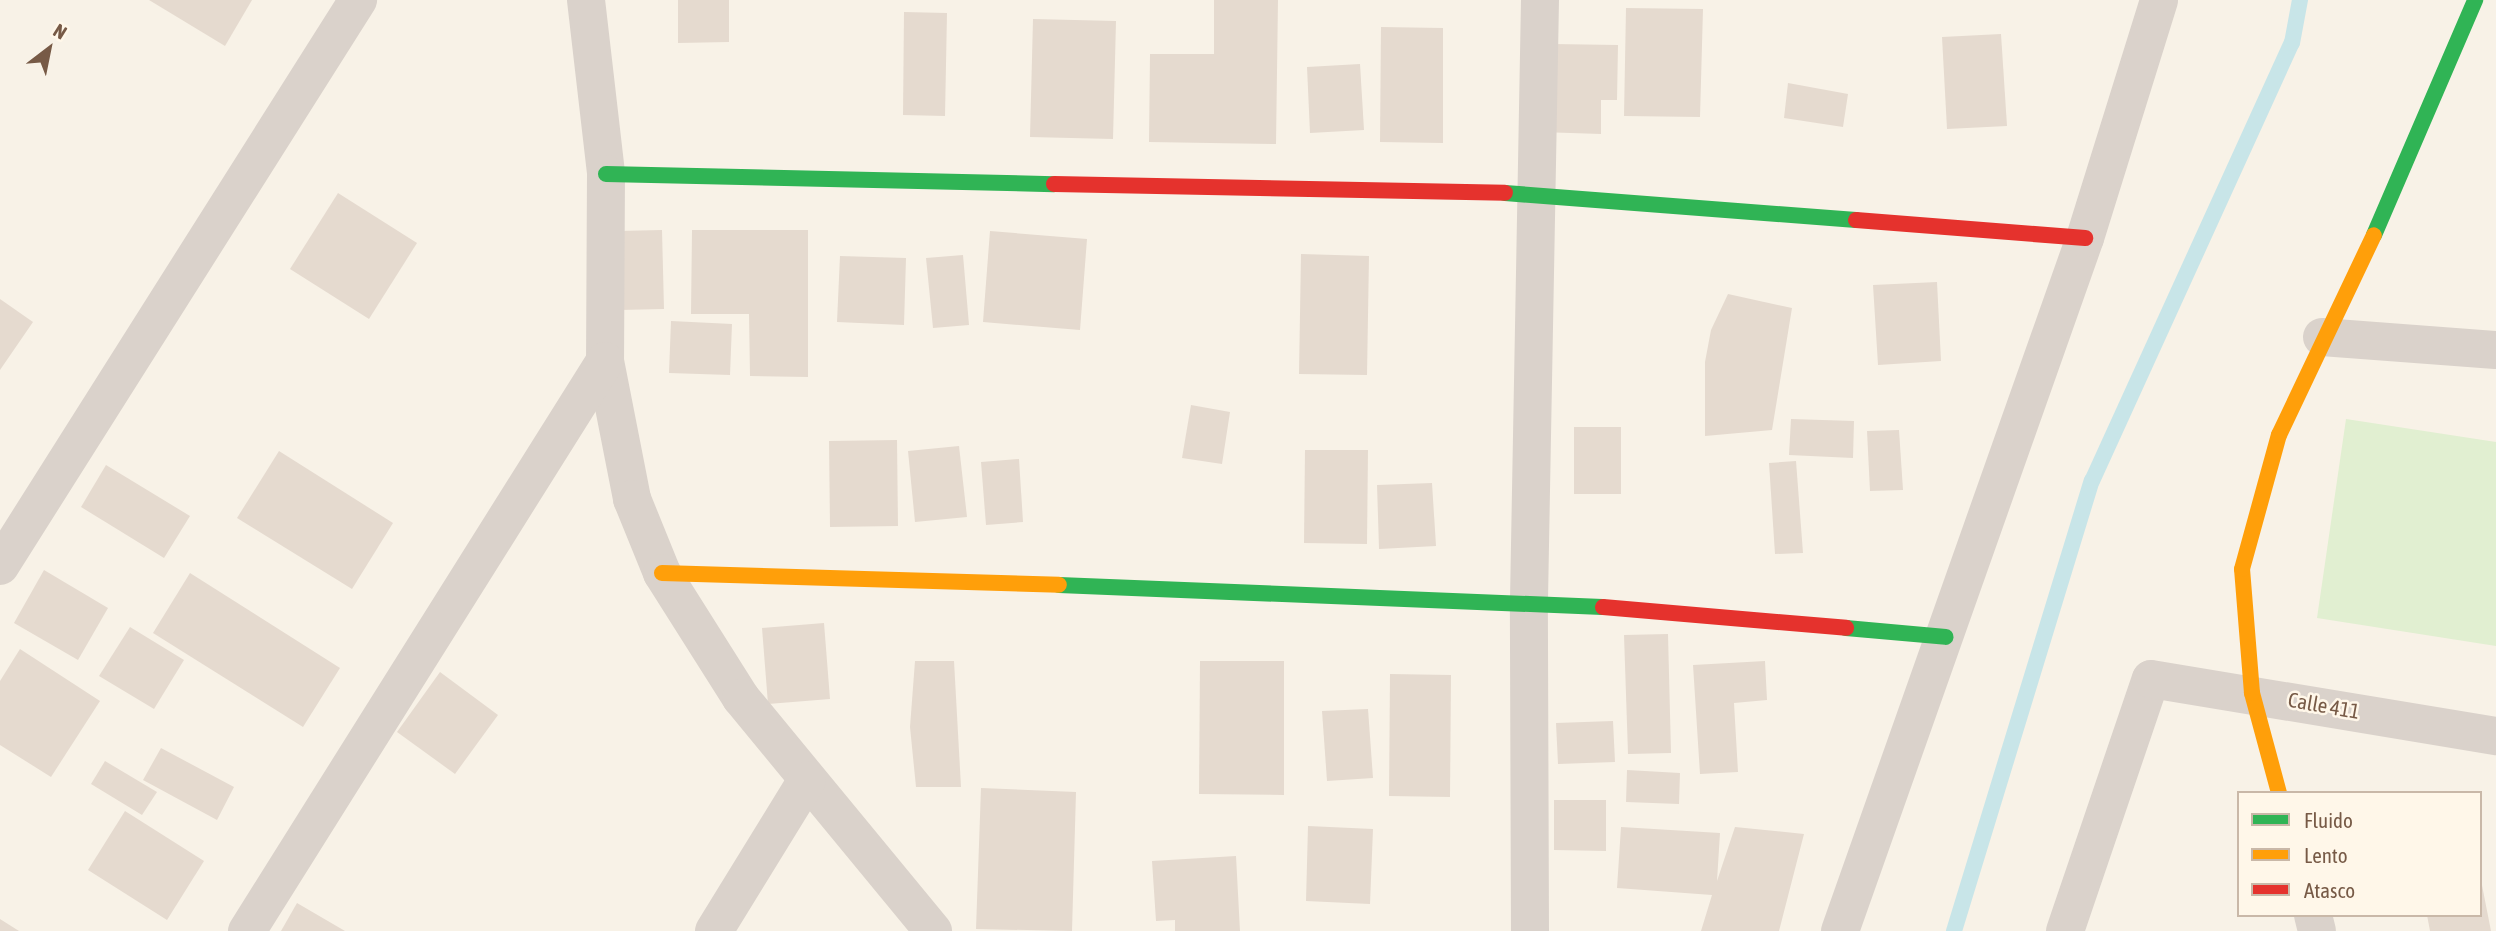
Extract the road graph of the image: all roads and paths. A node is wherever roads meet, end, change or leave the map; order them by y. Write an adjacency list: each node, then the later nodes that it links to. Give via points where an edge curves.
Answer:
1 (358, 0): 12 (street)
2 (586, 0): 6 (street)
3 (1540, 0): 7 (street)
4 (2159, 0): 8 (street)
5 (2475, 0): 9 (street, via 2361,264)
6 (606, 174): 7 (street); 11 (street)
7 (1538, 194): 8 (street); 14 (street)
8 (2085, 238): 15 (street)
9 (2322, 337): 10 (street); 16 (street, via 2279,435 2242,569)
10 (2496, 350)
11 (605, 361): 13 (street, via 632,499); 20 (street)
12 (0, 566)
13 (662, 573): 14 (street); 18 (street, via 741,698)
14 (1529, 600): 15 (street); 23 (street)
15 (1946, 636): 24 (street)
16 (2252, 692): 17 (street, Calle 411); 19 (street); 25 (street, Calle 411, via 2151,679)
17 (2496, 736)
18 (807, 780): 21 (street); 22 (street)
19 (2278, 791)
20 (247, 931)
21 (714, 931)
22 (933, 931)
23 (1530, 931)
24 (1840, 931)
25 (2065, 931)

